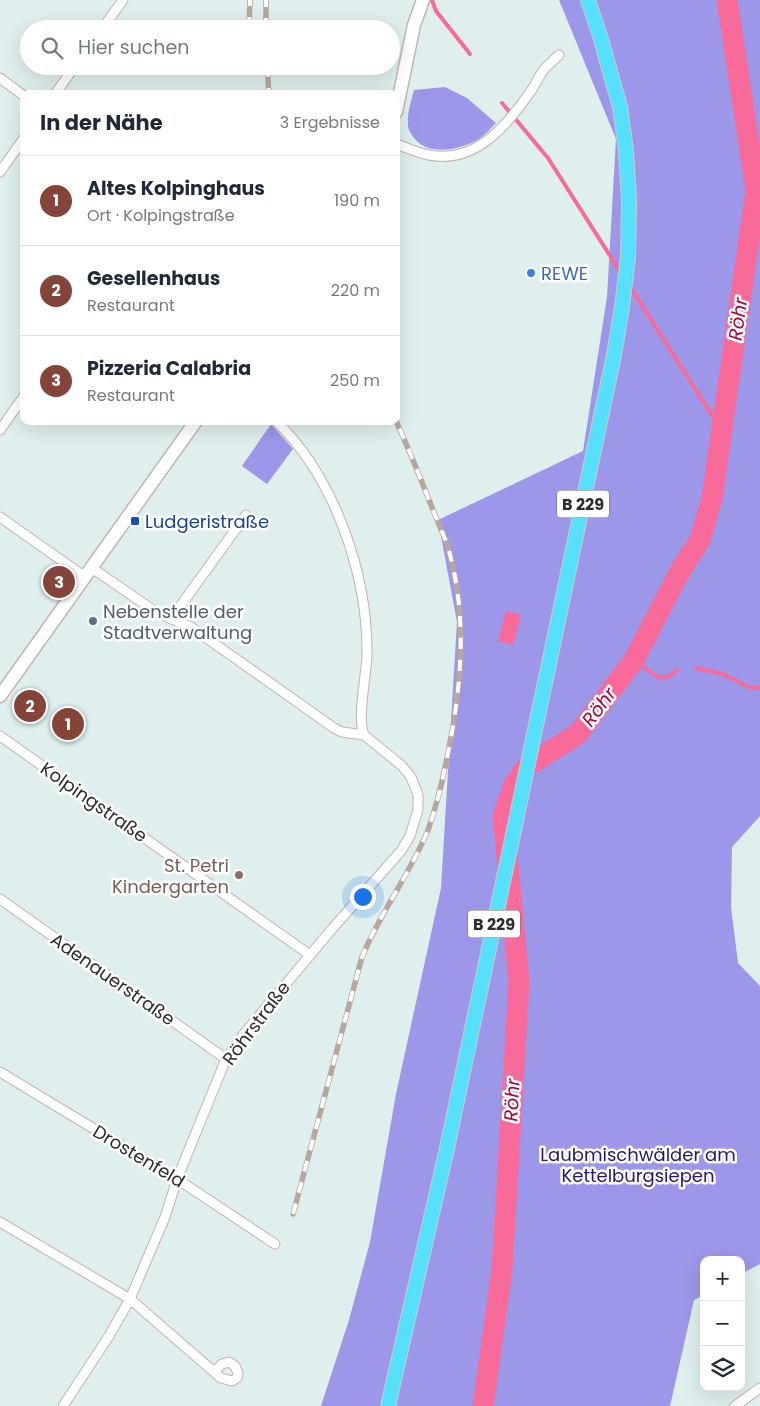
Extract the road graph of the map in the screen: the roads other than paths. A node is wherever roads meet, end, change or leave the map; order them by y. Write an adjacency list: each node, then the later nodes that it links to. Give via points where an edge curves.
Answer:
1 (123, 0): 4 (street)
2 (423, 0): 10 (street, via 414,25)
3 (588, 0): 36 (main road, B 229, via 620,107 626,151 628,257 622,306 447,1148)
4 (109, 20)
5 (558, 56): 12 (street, via 544,70 508,121 473,150 443,157)
6 (69, 75): 8 (street)
7 (0, 78): 9 (street)
8 (58, 90)
9 (20, 93)
10 (400, 93)
11 (20, 144): 13 (street)
12 (400, 145)
13 (0, 172)
14 (20, 402): 17 (street)
15 (193, 425): 20 (street)
16 (280, 425): 24 (street, via 312,465 334,509 356,566 366,636)
17 (0, 430)
18 (246, 515): 21 (street)
19 (0, 517): 20 (street)
20 (88, 573): 21 (street); 22 (street)
21 (171, 619): 24 (street, via 192,628 334,728)
22 (0, 696)
23 (0, 736): 26 (street, Kolpingstraße)
24 (364, 736): 26 (street, Röhrstraße, via 406,770 416,789 415,824 402,851)
25 (0, 899): 27 (street, Adenauerstraße)
26 (310, 955): 27 (street, Röhrstraße)
27 (226, 1059): 29 (street, Röhrstraße)
28 (0, 1072): 29 (street, Drostenfeld)
29 (177, 1179): 31 (street, Drostenfeld); 32 (street, Röhrstraße, via 162,1226)
30 (0, 1222): 32 (street)
31 (275, 1244)
32 (130, 1299): 33 (street); 35 (street, Röhrstraße)
33 (214, 1372)
34 (760, 1388): 37 (street)
35 (63, 1406)
36 (388, 1406)
37 (735, 1406)

